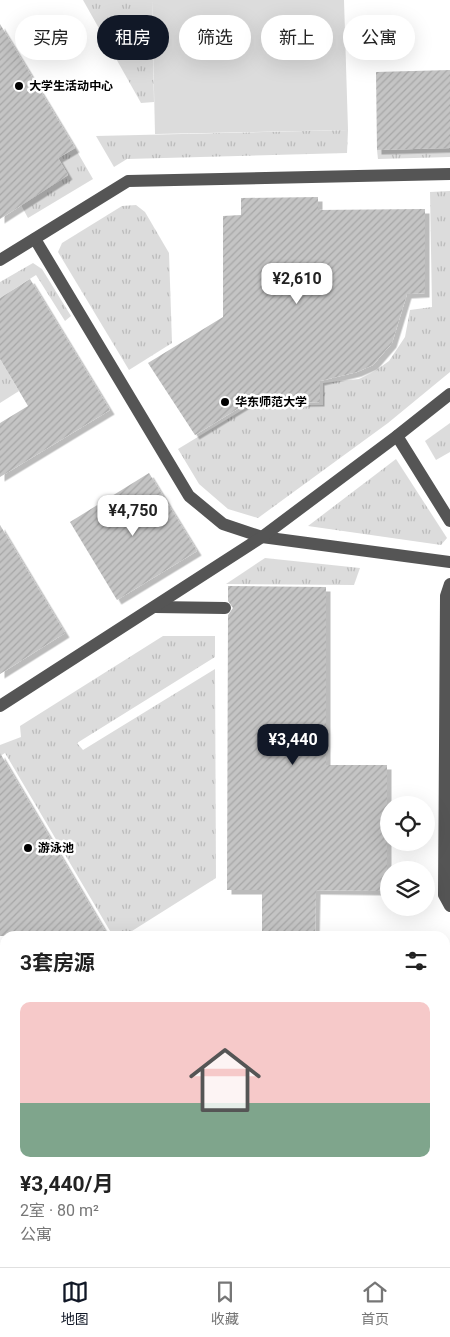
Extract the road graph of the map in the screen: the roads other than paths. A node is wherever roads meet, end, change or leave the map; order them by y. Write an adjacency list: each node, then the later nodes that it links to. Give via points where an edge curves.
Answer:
1 (450, 174): 2 (lane, via 128,181)
2 (35, 238): 3 (lane); 7 (lane, via 189,496 223,524)
3 (0, 260)
4 (450, 394): 5 (lane)
5 (397, 436): 6 (lane); 7 (lane)
6 (450, 521)
7 (262, 537): 8 (lane); 10 (lane)
8 (450, 562)
9 (450, 584): 13 (lane, via 446,596 444,885 444,895)
10 (155, 606): 11 (lane); 12 (lane)
11 (225, 608)
12 (0, 706)
13 (450, 906)

